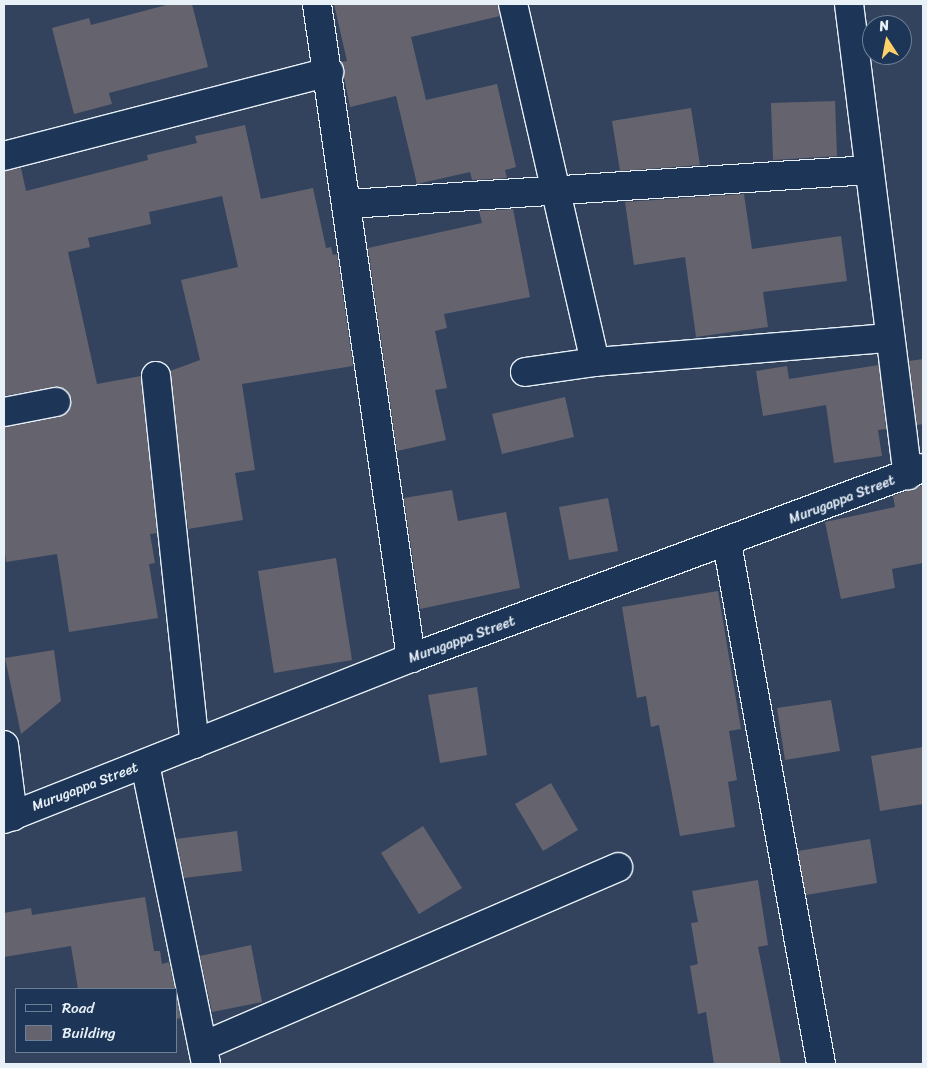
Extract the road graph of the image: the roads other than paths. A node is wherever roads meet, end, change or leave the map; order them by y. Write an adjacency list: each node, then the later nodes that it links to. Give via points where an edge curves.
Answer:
1 (316, 4): 4 (street)
2 (513, 4): 7 (street)
3 (849, 4): 6 (street)
4 (329, 72): 5 (street); 8 (street)
5 (4, 156)
6 (869, 170): 7 (street); 9 (street)
7 (556, 188): 8 (street); 10 (street)
8 (349, 204): 17 (street)
9 (890, 338): 10 (street); 15 (street)
10 (595, 362): 11 (street)
11 (526, 372)
12 (156, 376): 18 (street)
13 (56, 402): 14 (street)
14 (4, 412)
15 (915, 472): 16 (street, Murugappa Street)
16 (727, 543): 17 (street, Murugappa Street); 24 (street)
17 (412, 658): 18 (street, Murugappa Street)
18 (195, 744): 20 (street, Murugappa Street)
19 (4, 745): 21 (street)
20 (145, 764): 21 (street, Murugappa Street); 23 (street)
21 (8, 817)
22 (618, 867): 23 (street)
23 (205, 1055)
24 (821, 1064)

